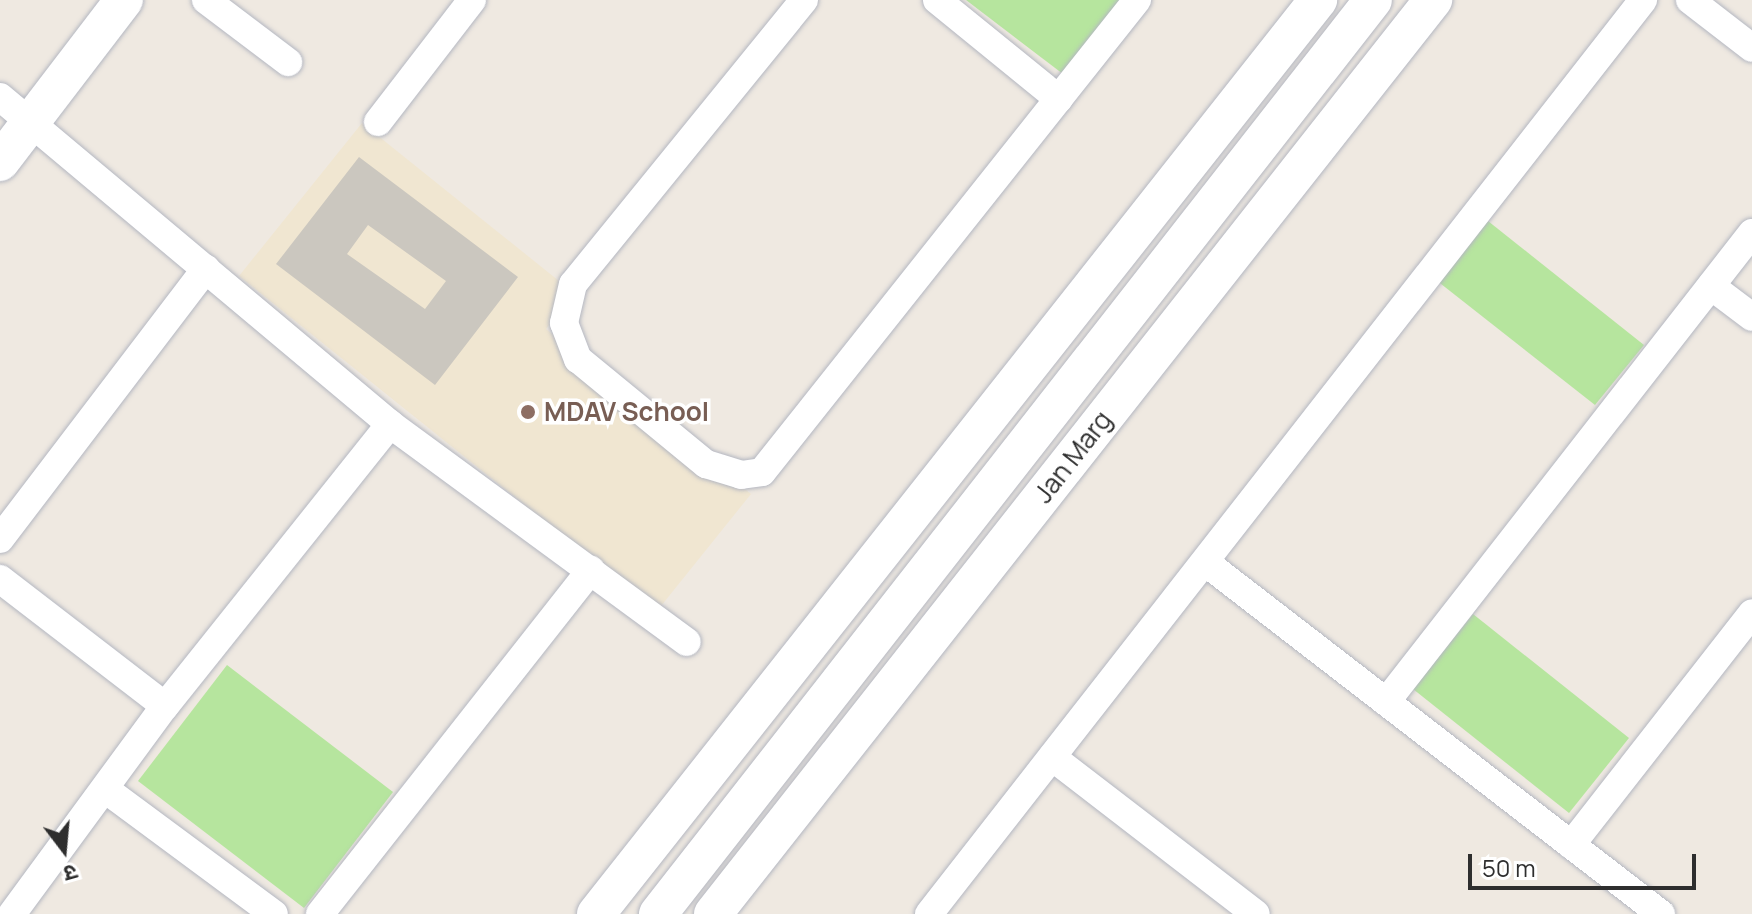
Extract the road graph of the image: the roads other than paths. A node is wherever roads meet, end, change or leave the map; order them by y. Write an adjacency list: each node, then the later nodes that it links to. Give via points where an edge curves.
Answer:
1 (124, 0): 17 (main road)
2 (206, 0): 13 (street)
3 (472, 0): 16 (street)
4 (804, 0): 15 (street, via 573,284 564,323 578,359 706,464 741,475 762,472)
5 (937, 0): 15 (street)
6 (1137, 0): 15 (street)
7 (1318, 0): 38 (main road)
8 (1373, 0): 39 (main road, Jan Marg)
9 (1433, 0): 40 (main road, Jan Marg)
10 (1643, 0): 25 (street)
11 (1690, 0): 12 (street)
12 (1752, 48)
13 (288, 62)
14 (0, 97): 17 (street)
15 (1059, 99)
16 (378, 122)
17 (31, 123): 18 (main road); 20 (street)
18 (0, 162)
19 (1752, 233): 21 (street)
20 (206, 269): 23 (street); 24 (street)
21 (1711, 286): 22 (street); 30 (street)
22 (1752, 317)
23 (390, 424): 26 (street); 31 (street)
24 (0, 539)
25 (1205, 562): 30 (street); 32 (street)
26 (591, 570): 29 (street); 37 (street)
27 (0, 579): 31 (street)
28 (1752, 613): 34 (street)
29 (687, 642)
30 (1386, 702): 34 (street)
31 (165, 706): 33 (street)
32 (1052, 757): 41 (street); 42 (street)
33 (105, 789): 35 (street); 36 (street)
34 (1571, 845): 43 (street)
35 (12, 914)
36 (274, 914)
37 (320, 914)
38 (596, 914)
39 (658, 914)
40 (713, 914)
41 (929, 914)
42 (1256, 914)
43 (1661, 914)

